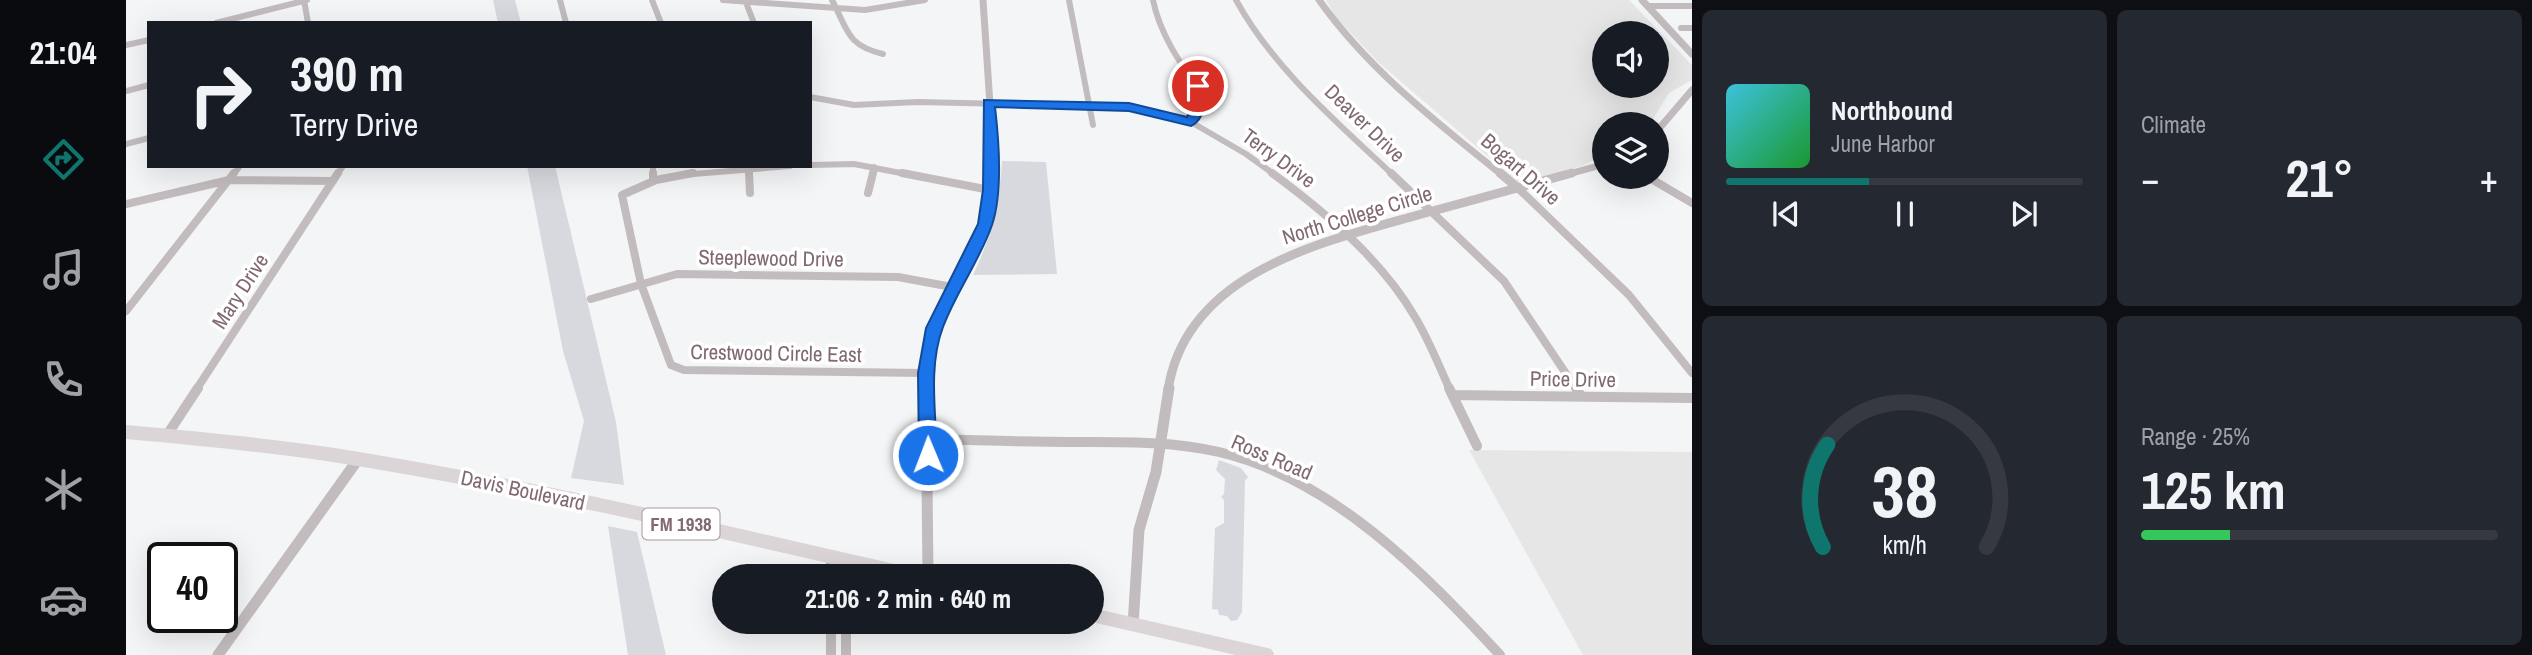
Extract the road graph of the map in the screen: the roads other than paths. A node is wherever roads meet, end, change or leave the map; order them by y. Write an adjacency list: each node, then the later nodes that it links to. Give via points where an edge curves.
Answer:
1 (305, 0): 18 (street); 19 (street)
2 (560, 0): 20 (street)
3 (652, 0): 21 (street)
4 (723, 0): 13 (street)
5 (832, 0): 17 (street)
6 (925, 0): 17 (street, via 880,9)
7 (983, 0): 33 (street)
8 (1069, 0): 34 (street)
9 (1153, 0): 36 (street, via 1173,52 1201,93)
10 (1236, 0): 58 (street, Deaver Drive, via 1255,33 1316,102)
11 (1319, 0): 51 (street, Bogart Drive, via 1384,75)
12 (1667, 0): 15 (street)
13 (746, 1): 17 (street); 22 (street)
14 (1645, 3): 15 (street); 28 (street)
15 (1673, 6): 16 (street)
16 (1692, 6)
17 (838, 10): 27 (street, via 845,33 854,42)
18 (224, 21)
19 (308, 21)
20 (565, 21)
21 (660, 21)
22 (753, 21)
23 (1681, 28): 24 (street)
24 (1692, 28)
25 (147, 40): 26 (street)
26 (126, 45)
27 (883, 54)
28 (1692, 54)
29 (147, 86): 31 (street)
30 (1692, 90): 35 (street)
31 (126, 91)
32 (812, 97): 33 (street, Terry Drive, via 854,105)
33 (989, 103): 34 (street, Terry Drive); 53 (street)
34 (1090, 104): 36 (street, Terry Drive, via 1129,107); 37 (street)
35 (1669, 118)
36 (1191, 122): 59 (street, Terry Drive, via 1273,173)
37 (1093, 125)
38 (147, 139): 39 (street)
39 (126, 144)
40 (812, 165): 41 (street)
41 (874, 167): 53 (street); 55 (street)
42 (238, 168): 48 (street)
43 (342, 168): 49 (street, Mary Drive)
44 (653, 168): 50 (street)
45 (763, 168): 47 (street)
46 (1592, 168): 51 (street, North College Circle)
47 (750, 169): 50 (street); 54 (street)
48 (229, 180): 49 (street); 57 (street); 63 (street)
49 (333, 181): 70 (street, Mary Drive)
50 (653, 181): 60 (street, via 624,192 621,200)
51 (1519, 189): 58 (street, North College Circle); 65 (street, Bogart Drive, via 1629,295)
52 (1668, 189): 56 (street)
53 (990, 190): 61 (street, via 985,224)
54 (750, 193)
55 (868, 193)
56 (1692, 203)
57 (126, 204)
58 (1433, 212): 59 (street, North College Circle); 67 (street, Deaver Drive, via 1504,281)
59 (1346, 235): 66 (street, Terry Drive, via 1405,300); 72 (street, North College Circle, via 1252,273 1197,323 1176,358)
60 (641, 284): 61 (street, Steeplewood Drive, via 677,274 732,274 898,277); 62 (street, Steeplewood Drive); 64 (street, Crestwood Circle East, via 673,368)
61 (952, 287): 64 (street, via 934,328)
62 (591, 299)
63 (126, 311)
64 (926, 373): 71 (street)
65 (1692, 373)
66 (1453, 395): 67 (street, Price Drive); 73 (street, Terry Drive)
67 (1581, 396): 68 (street, Price Drive)
68 (1692, 398)
69 (126, 432): 70 (main road, Davis Boulevard / FM 1938)
70 (167, 435): 74 (main road, Davis Boulevard / FM 1938)
71 (928, 439): 72 (street, Ross Road); 79 (street)
72 (1158, 443): 81 (street, North College Circle, via 1156,472 1139,530); 88 (street, Ross Road, via 1240,458 1319,496 1381,540)
73 (1477, 446)
74 (359, 458): 75 (main road, Davis Boulevard / FM 1938); 84 (street)
75 (838, 558): 76 (street); 77 (street); 78 (main road, Davis Boulevard / FM 1938)
76 (836, 564)
77 (840, 564)
78 (864, 564)
79 (928, 564)
80 (1104, 618): 81 (main road)
81 (1133, 625): 87 (main road)
82 (831, 634): 85 (street)
83 (846, 634): 86 (street)
84 (218, 655)
85 (831, 655)
86 (846, 655)
87 (1267, 655)
88 (1500, 655)

